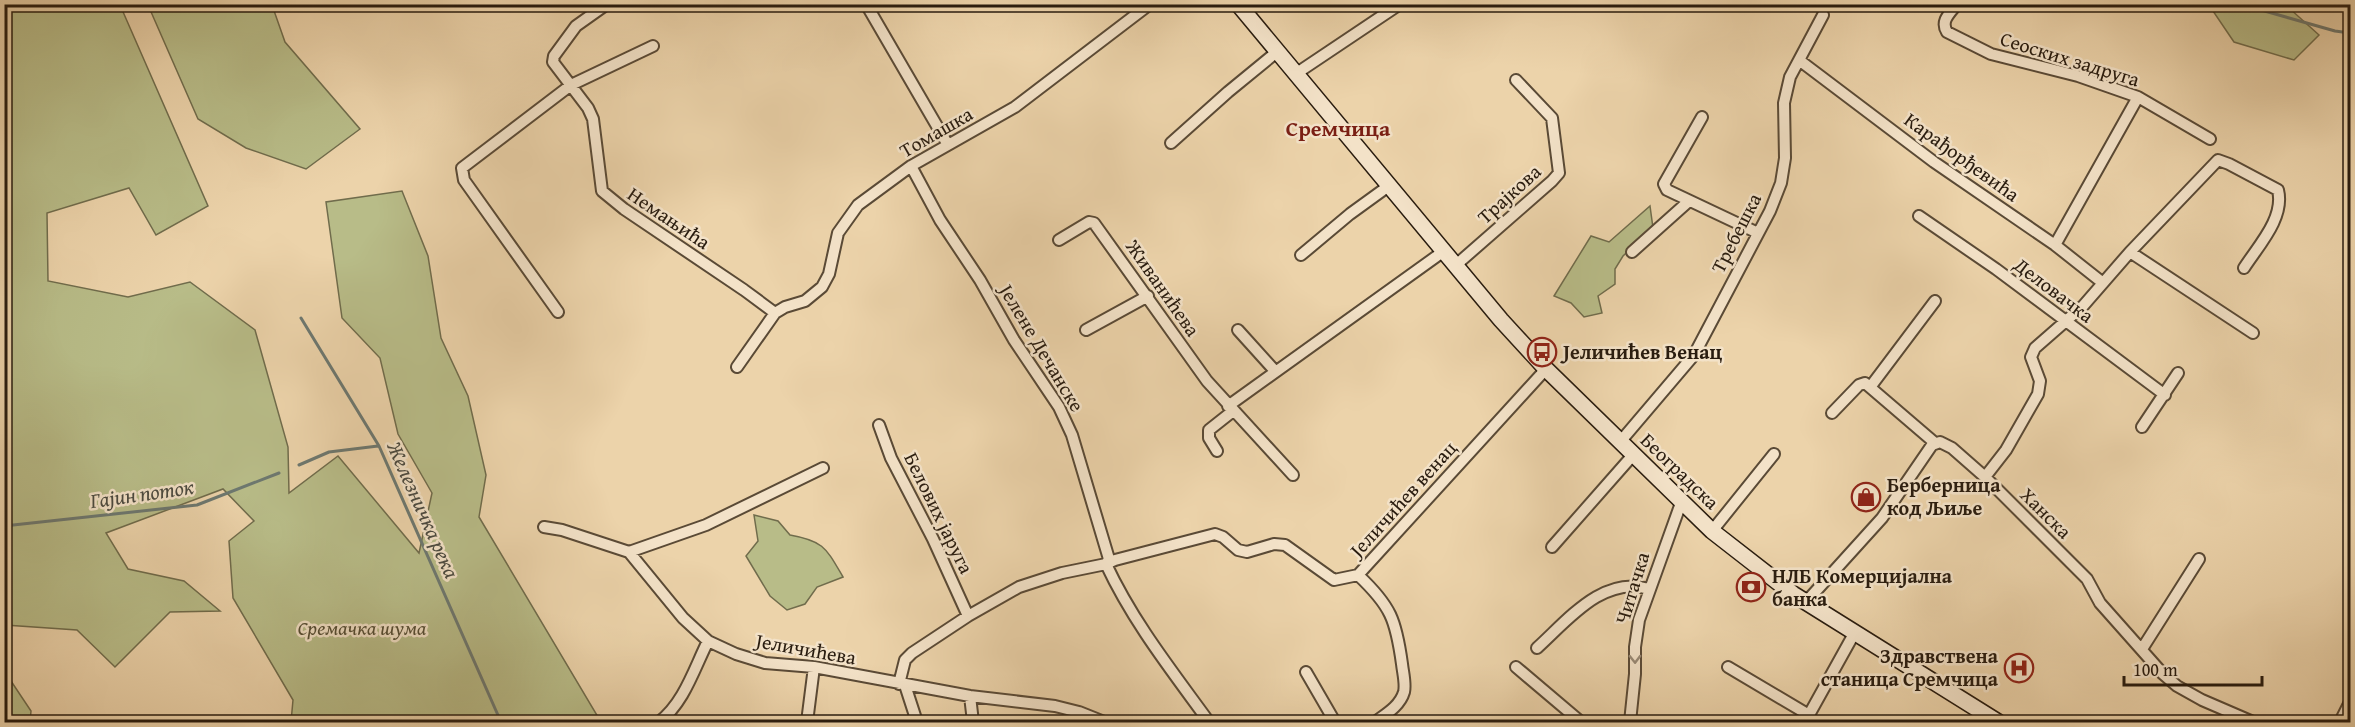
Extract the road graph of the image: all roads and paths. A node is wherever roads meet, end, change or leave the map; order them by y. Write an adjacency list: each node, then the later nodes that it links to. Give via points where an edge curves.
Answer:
1 (607, 4): 13 (street, Немањића, via 576,26 554,56 554,62)
2 (866, 4): 18 (street)
3 (1150, 4): 18 (street, Томашка, via 1015,107)
4 (1238, 4): 9 (main road, Београдска)
5 (1400, 4): 11 (street)
6 (1957, 4): 14 (street, Сеоских задруга, via 1944,20 1947,32 1991,54 2078,76)
7 (1823, 15): 10 (street, Требешка)
8 (653, 46): 13 (street)
9 (1278, 51): 11 (main road, Београдска); 17 (street)
10 (1799, 60): 23 (street, Требешка, via 1784,103 1785,158 1781,183); 25 (street, Карађорђевића, via 1934,162)
11 (1296, 73): 20 (main road, Београдска)
12 (1516, 80): 30 (street, Трајкова, via 1552,118 1559,172)
13 (571, 85): 35 (street, via 462,168 464,180); 36 (street, Немањића, via 593,119 600,182 607,197)
14 (2138, 97): 16 (street, Сеоских задруга); 25 (street)
15 (1702, 117): 21 (street, via 1664,184 1667,190)
16 (2210, 139)
17 (1171, 143)
18 (948, 145): 19 (street, Томашка)
19 (910, 166): 36 (street, Томашка, via 851,214 838,233 829,274 822,287 805,301); 65 (street, Јелене Дечанске, via 1014,340 1059,407 1086,478 1108,559)
20 (1389, 185): 26 (main road, Београдска); 29 (street)
21 (1689, 201): 23 (street); 27 (street)
22 (1919, 216): 37 (street, Деловачка)
23 (1758, 233): 51 (street, Требешка, via 1694,355)
24 (1059, 240): 33 (street, Живанићева, via 1089,222 1094,223)
25 (2055, 245): 32 (street, Карађорђевића)
26 (1444, 251): 30 (main road, Београдска); 43 (street)
27 (1632, 252)
28 (2130, 252): 31 (street, via 2218,160 2278,190 2280,198 2274,221); 32 (street); 40 (street)
29 (1301, 255)
30 (1456, 265): 42 (main road, Београдска)
31 (2244, 268)
32 (2103, 283): 37 (street)
33 (1148, 296): 38 (street); 47 (street, Живанићева, via 1207,381)
34 (1935, 301): 45 (street)
35 (558, 312)
36 (775, 313): 41 (street)
37 (2064, 322): 46 (street, Деловачка); 58 (street, via 2032,353 2040,388 2006,450)
38 (1086, 330)
39 (1238, 330): 43 (street)
40 (2253, 333)
41 (737, 368)
42 (1546, 369): 51 (main road, Београдска); 66 (street, Јеличићев венац)
43 (1275, 371): 47 (street)
44 (2178, 373): 46 (street)
45 (1871, 386): 48 (street, via 1861,383); 52 (street, Ханска)
46 (2165, 395): 50 (street)
47 (1231, 408): 53 (street, via 1209,429 1209,438); 57 (street, Живанићева)
48 (1832, 413)
49 (879, 425): 69 (street, Белових јаруга, via 891,458)
50 (2142, 427)
51 (1620, 442): 55 (main road, Београдска)
52 (1935, 443): 58 (street, Ханска, via 1952,448); 68 (street, via 1882,518)
53 (1217, 451)
54 (1774, 454): 61 (street)
55 (1634, 455): 59 (main road, Београдска); 62 (street)
56 (823, 468): 63 (street, via 706,525)
57 (1293, 475)
58 (1985, 477): 73 (street, Ханска, via 2086,579 2100,603)
59 (1681, 503): 61 (main road, Београдска); 67 (street, Читачка)
60 (544, 527): 63 (street)
61 (1712, 531): 68 (main road, Београдска)
62 (1552, 547)
63 (629, 552): 71 (street, Јеличићева, via 682,618)
64 (2199, 559): 73 (street)
65 (1106, 564): 66 (street, Јеличићев венац, via 1215,534 1247,552 1285,545 1334,580); 69 (street, Јеличићев венац, via 1037,580); 87 (street, via 1144,633)
66 (1358, 576): 89 (street, via 1376,592 1394,619 1404,677 1399,702)
67 (1649, 589): 72 (street, via 1632,585 1608,590 1587,603); 91 (street, Читачка, one-way to 91, via 1637,632)
68 (1806, 602): 70 (main road, Београдска)
69 (968, 616): 78 (street, Јеличићев венац, via 905,660)
70 (1856, 632): 81 (street); 92 (main road, Београдска)
71 (708, 641): 74 (street, Јеличићева, via 765,663); 82 (street, via 680,700)
72 (1537, 648)
73 (2142, 649): 93 (street, Ханска, via 2177,686)
74 (814, 667): 78 (street, Јеличићева); 83 (street)
75 (1516, 667): 90 (street)
76 (1728, 667): 81 (street)
77 (1306, 672): 88 (street)
78 (902, 685): 79 (street, Јеличићева); 84 (street)
79 (970, 696): 85 (street); 86 (street, Јеличићева, via 1055,706)
80 (2350, 702): 94 (street)
81 (1807, 719)
82 (659, 723)
83 (807, 723)
84 (917, 723)
85 (973, 723)
86 (1104, 723)
87 (1209, 723)
88 (1335, 723)
89 (1375, 723)
90 (1581, 723)
91 (1630, 723)
92 (1998, 723)
93 (2253, 723)
94 (2340, 723)

